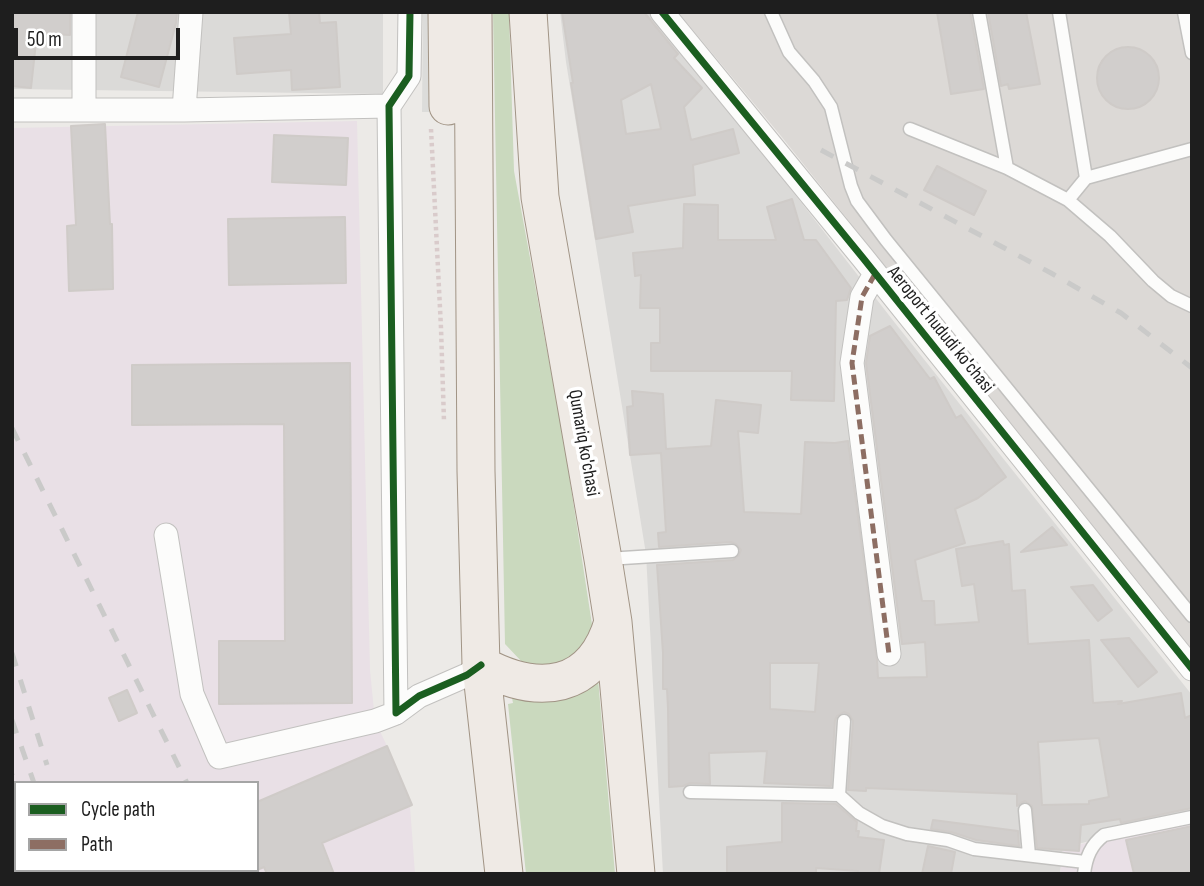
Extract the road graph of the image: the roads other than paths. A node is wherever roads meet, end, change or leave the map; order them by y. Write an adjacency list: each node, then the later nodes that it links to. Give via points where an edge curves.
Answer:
1 (84, 12): 15 (street)
2 (191, 12): 16 (street)
3 (410, 12): 13 (street, via 408,76)
4 (447, 12): 24 (main road, via 440,119)
5 (473, 12): 24 (main road)
6 (528, 12): 27 (main road, Qumariq ko'chasi, via 540,197)
7 (662, 12): 22 (street, Aeroport hududi ko'chasi)
8 (771, 12): 28 (lane, via 789,52 831,107 857,201)
9 (979, 12): 19 (lane)
10 (1059, 12): 20 (lane)
11 (1184, 12): 12 (lane)
12 (1192, 53)
13 (389, 106): 16 (street); 31 (street)
14 (12, 110): 15 (street)
15 (84, 110): 16 (street)
16 (184, 110)
17 (909, 129): 19 (lane)
18 (1192, 149): 20 (lane)
19 (1007, 168): 21 (lane)
20 (1086, 178): 21 (lane)
21 (1068, 200): 23 (lane, via 1153,281)
22 (875, 274): 30 (street, via 862,297 852,363); 33 (street, Aeroport hududi ko'chasi)
23 (1192, 306)
24 (476, 471): 32 (main road)
25 (166, 535): 35 (street, via 192,694 219,757)
26 (732, 551): 27 (lane)
27 (603, 559): 29 (main road, Qumariq ko'chasi)
28 (1192, 616)
29 (612, 622): 32 (main road, via 598,656 571,678 536,683 507,678); 44 (main road, Qumariq ko'chasi)
30 (889, 654)
31 (395, 664): 34 (street); 35 (street)
32 (481, 665): 34 (street); 43 (main road)
33 (1192, 669)
34 (419, 696): 35 (street)
35 (396, 713)
36 (844, 721): 38 (lane)
37 (690, 792): 38 (lane)
38 (838, 795): 41 (lane, via 882,826 907,834)
39 (1025, 810): 41 (lane)
40 (1192, 817): 42 (lane, via 1104,835)
41 (1029, 855): 42 (lane)
42 (1084, 868)
43 (504, 874)
44 (636, 874)

